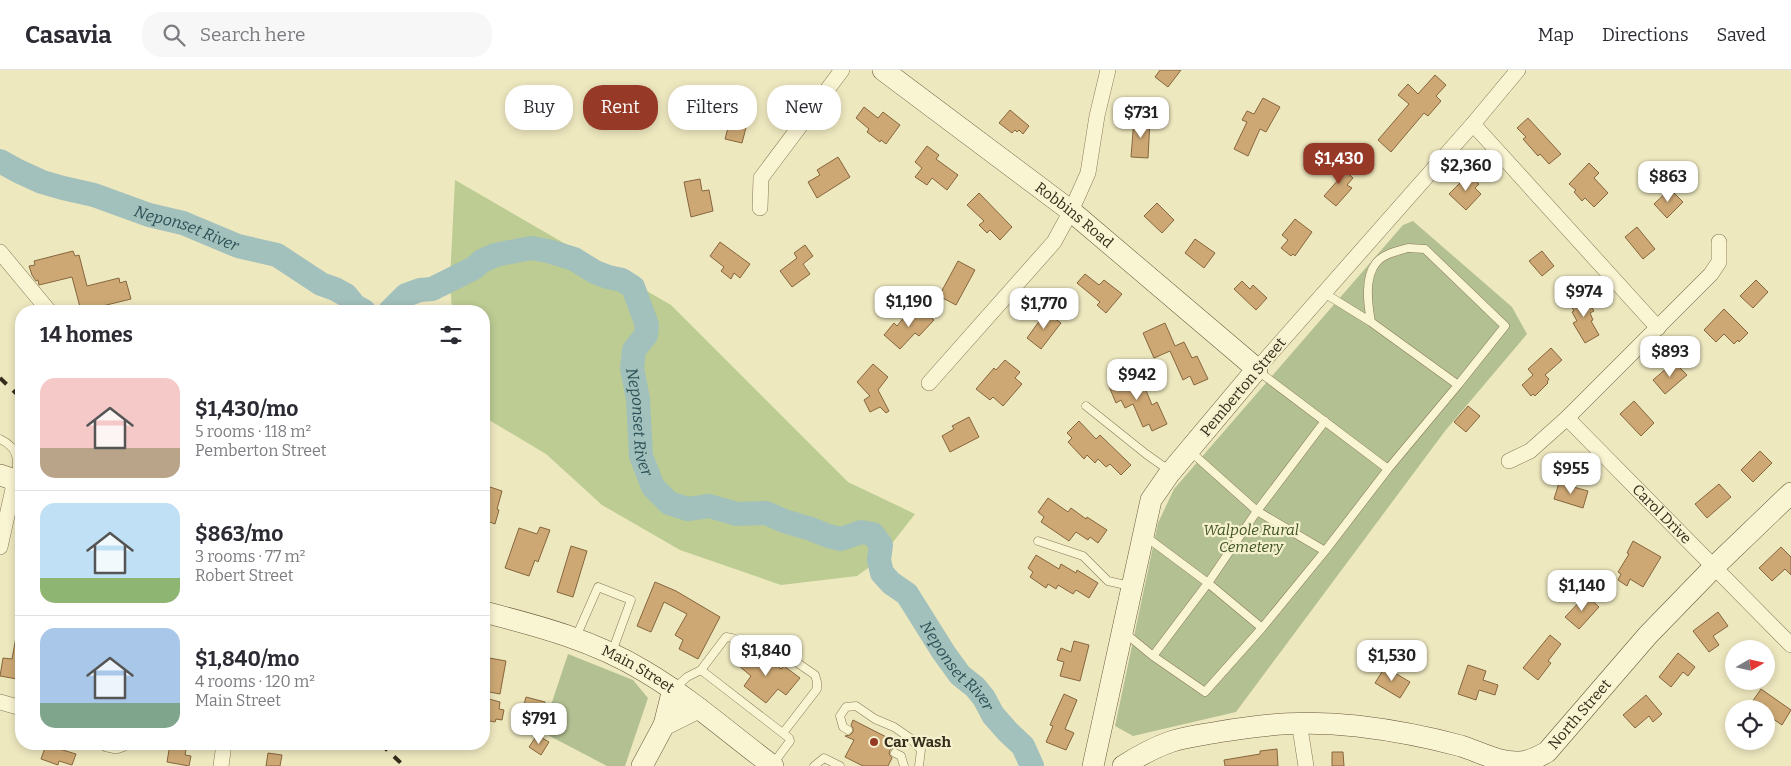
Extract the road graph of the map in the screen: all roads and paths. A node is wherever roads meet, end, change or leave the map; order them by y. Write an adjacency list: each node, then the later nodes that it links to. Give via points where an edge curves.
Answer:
1 (842, 70): 6 (street, via 762,178)
2 (883, 70): 7 (street, Robbins Road)
3 (1108, 70): 7 (street, via 1088,173)
4 (1518, 70): 5 (street, Pemberton Street)
5 (1473, 124): 9 (street, Pemberton Street); 17 (street)
6 (760, 208)
7 (1071, 211): 18 (street, Robbins Road); 19 (street, via 1054,242)
8 (1720, 242): 17 (street, via 1718,262 1711,274)
9 (1364, 248): 11 (lane); 14 (street, Pemberton Street)
10 (0, 252): 13 (street)
11 (1376, 264): 16 (lane, via 1368,282); 20 (lane, via 1391,253 1408,248 1426,249 1505,326)
12 (0, 271): 13 (street)
13 (17, 274): 15 (street)
14 (1324, 293): 16 (lane); 18 (street, Pemberton Street)
15 (44, 305)
16 (1370, 322): 20 (lane)
17 (1658, 328): 22 (street)
18 (1257, 370): 23 (lane); 26 (street, Pemberton Street)
19 (929, 383)
20 (1458, 385): 28 (lane)
21 (1086, 406): 29 (lane)
22 (1567, 418): 27 (street, via 1530,451); 37 (street, Carol Drive)
23 (1325, 421): 28 (lane); 32 (lane)
24 (0, 439): 25 (lane)
25 (15, 450)
26 (1189, 451): 29 (street, Pemberton Street); 32 (lane)
27 (1509, 461)
28 (1388, 469): 36 (lane)
29 (1172, 472): 33 (street, Pemberton Street, via 1151,500)
30 (12, 479): 35 (street)
31 (1791, 493): 37 (street, North Street)
32 (1257, 511): 36 (lane); 38 (lane)
33 (1143, 535): 38 (lane); 39 (street, Pemberton Street)
34 (1038, 541): 39 (lane, via 1083,556 1108,581)
35 (0, 548)
36 (1325, 551): 41 (lane)
37 (1714, 567): 44 (street, Carol Drive); 58 (street, North Street, via 1648,635)
38 (1208, 583): 41 (lane); 46 (lane)
39 (1132, 587): 42 (street, Pemberton Street)
40 (490, 614): 43 (street, Main Street)
41 (1262, 628): 46 (lane, via 1205,692)
42 (1122, 630): 46 (lane); 66 (street, Pemberton Street)
43 (576, 639): 45 (street, Main Street); 45 (lane, via 598,587 632,600)
44 (1791, 645)
45 (612, 654): 48 (street, Main Street)
46 (1152, 656)
47 (701, 670): 48 (lane); 55 (lane); 55 (lane, via 724,639 729,637 756,649 773,646 814,675 817,690)
48 (673, 689): 51 (street, Main Street); 53 (street)
49 (0, 702): 50 (street)
50 (15, 706)
51 (698, 708): 53 (street); 61 (street, Main Street)
52 (1299, 722): 58 (street, North Street, via 1357,726 1460,746 1508,762); 67 (street, North Street, via 1255,725 1188,737 1155,748); 68 (street)
53 (664, 725): 60 (street)
54 (848, 730): 65 (lane, via 842,727 840,716 846,708 856,706 910,738 921,750)
55 (783, 733): 61 (lane, via 790,741)
56 (223, 750): 59 (street)
57 (895, 753): 64 (lane, via 901,756)
58 (1534, 763)
59 (221, 766)
60 (642, 766)
61 (772, 766)
62 (814, 766): 63 (lane, via 824,758)
63 (840, 766)
64 (904, 766)
65 (919, 766)
66 (1093, 766)
67 (1122, 766)
68 (1306, 766)

